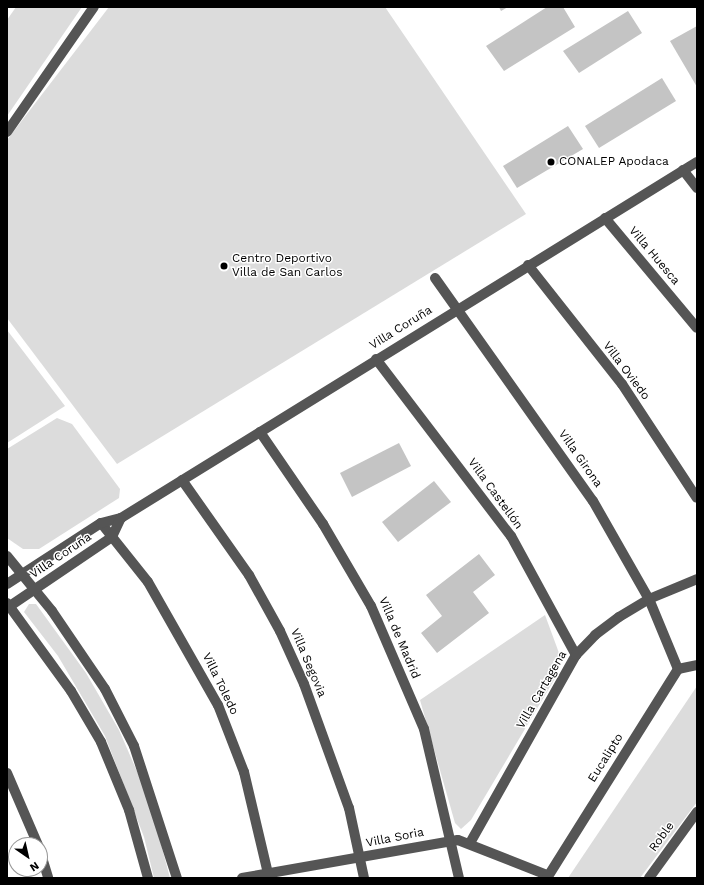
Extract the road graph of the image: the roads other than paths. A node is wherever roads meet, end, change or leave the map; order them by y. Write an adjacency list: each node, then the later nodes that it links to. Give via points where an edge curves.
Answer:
1 (94, 7): 2 (street)
2 (7, 132)
3 (697, 162): 4 (street, Villa Coruña)
4 (683, 170): 5 (street); 6 (street, Villa Coruña)
5 (697, 188)
6 (605, 218): 7 (street, Villa Coruña); 10 (street, Villa Huesca)
7 (528, 265): 9 (street, Villa Coruña); 14 (street, Villa Oviedo, via 622,384)
8 (435, 278): 9 (street, Villa Girona)
9 (456, 309): 11 (street, Villa Coruña); 23 (street, Villa Girona, via 593,501)
10 (697, 328)
11 (376, 359): 12 (street, Villa Coruña); 25 (street, Villa Castellón, via 511,536)
12 (260, 432): 13 (street, Villa Coruña); 31 (street, Villa de Madrid, via 323,524 371,606 424,729)
13 (182, 480): 15 (street, Villa Coruña); 33 (street, Villa Segovia, via 249,575 280,631 327,743 349,808)
14 (697, 498)
15 (121, 518): 16 (street, Villa Coruña); 17 (street)
16 (101, 523): 17 (street, Villa Toledo); 19 (street, Villa Coruña)
17 (112, 537): 22 (street, Villa Coruña); 34 (street, Villa Toledo, via 148,582 218,705 244,772)
18 (7, 556): 19 (street)
19 (22, 574): 21 (street, Villa Coruña); 22 (street)
20 (697, 579): 23 (street, Villa Cartagena)
21 (7, 584)
22 (35, 590): 24 (street, Villa Coruña); 38 (street, via 105,689 134,746)
23 (649, 599): 25 (street, Villa Cartagena, via 595,635); 27 (street, Villa Girona)
24 (8, 606): 37 (street, via 67,685 101,742 129,810)
25 (576, 655): 32 (street, Villa Cartagena)
26 (697, 665): 27 (street)
27 (678, 669): 35 (street, Eucalipto)
28 (7, 773): 30 (street)
29 (697, 812): 36 (street, Roble)
30 (35, 837)
31 (453, 840): 32 (street, Villa Soria); 33 (street, Villa Soria); 41 (street, Villa de Madrid)
32 (470, 843): 35 (street, Villa Soria)
33 (360, 857): 34 (street, Villa Soria); 40 (street, Villa Segovia)
34 (269, 876): 39 (street, Villa Soria)
35 (547, 876)
36 (651, 877)
37 (148, 878)
38 (177, 878)
39 (242, 878)
40 (364, 878)
41 (459, 878)

